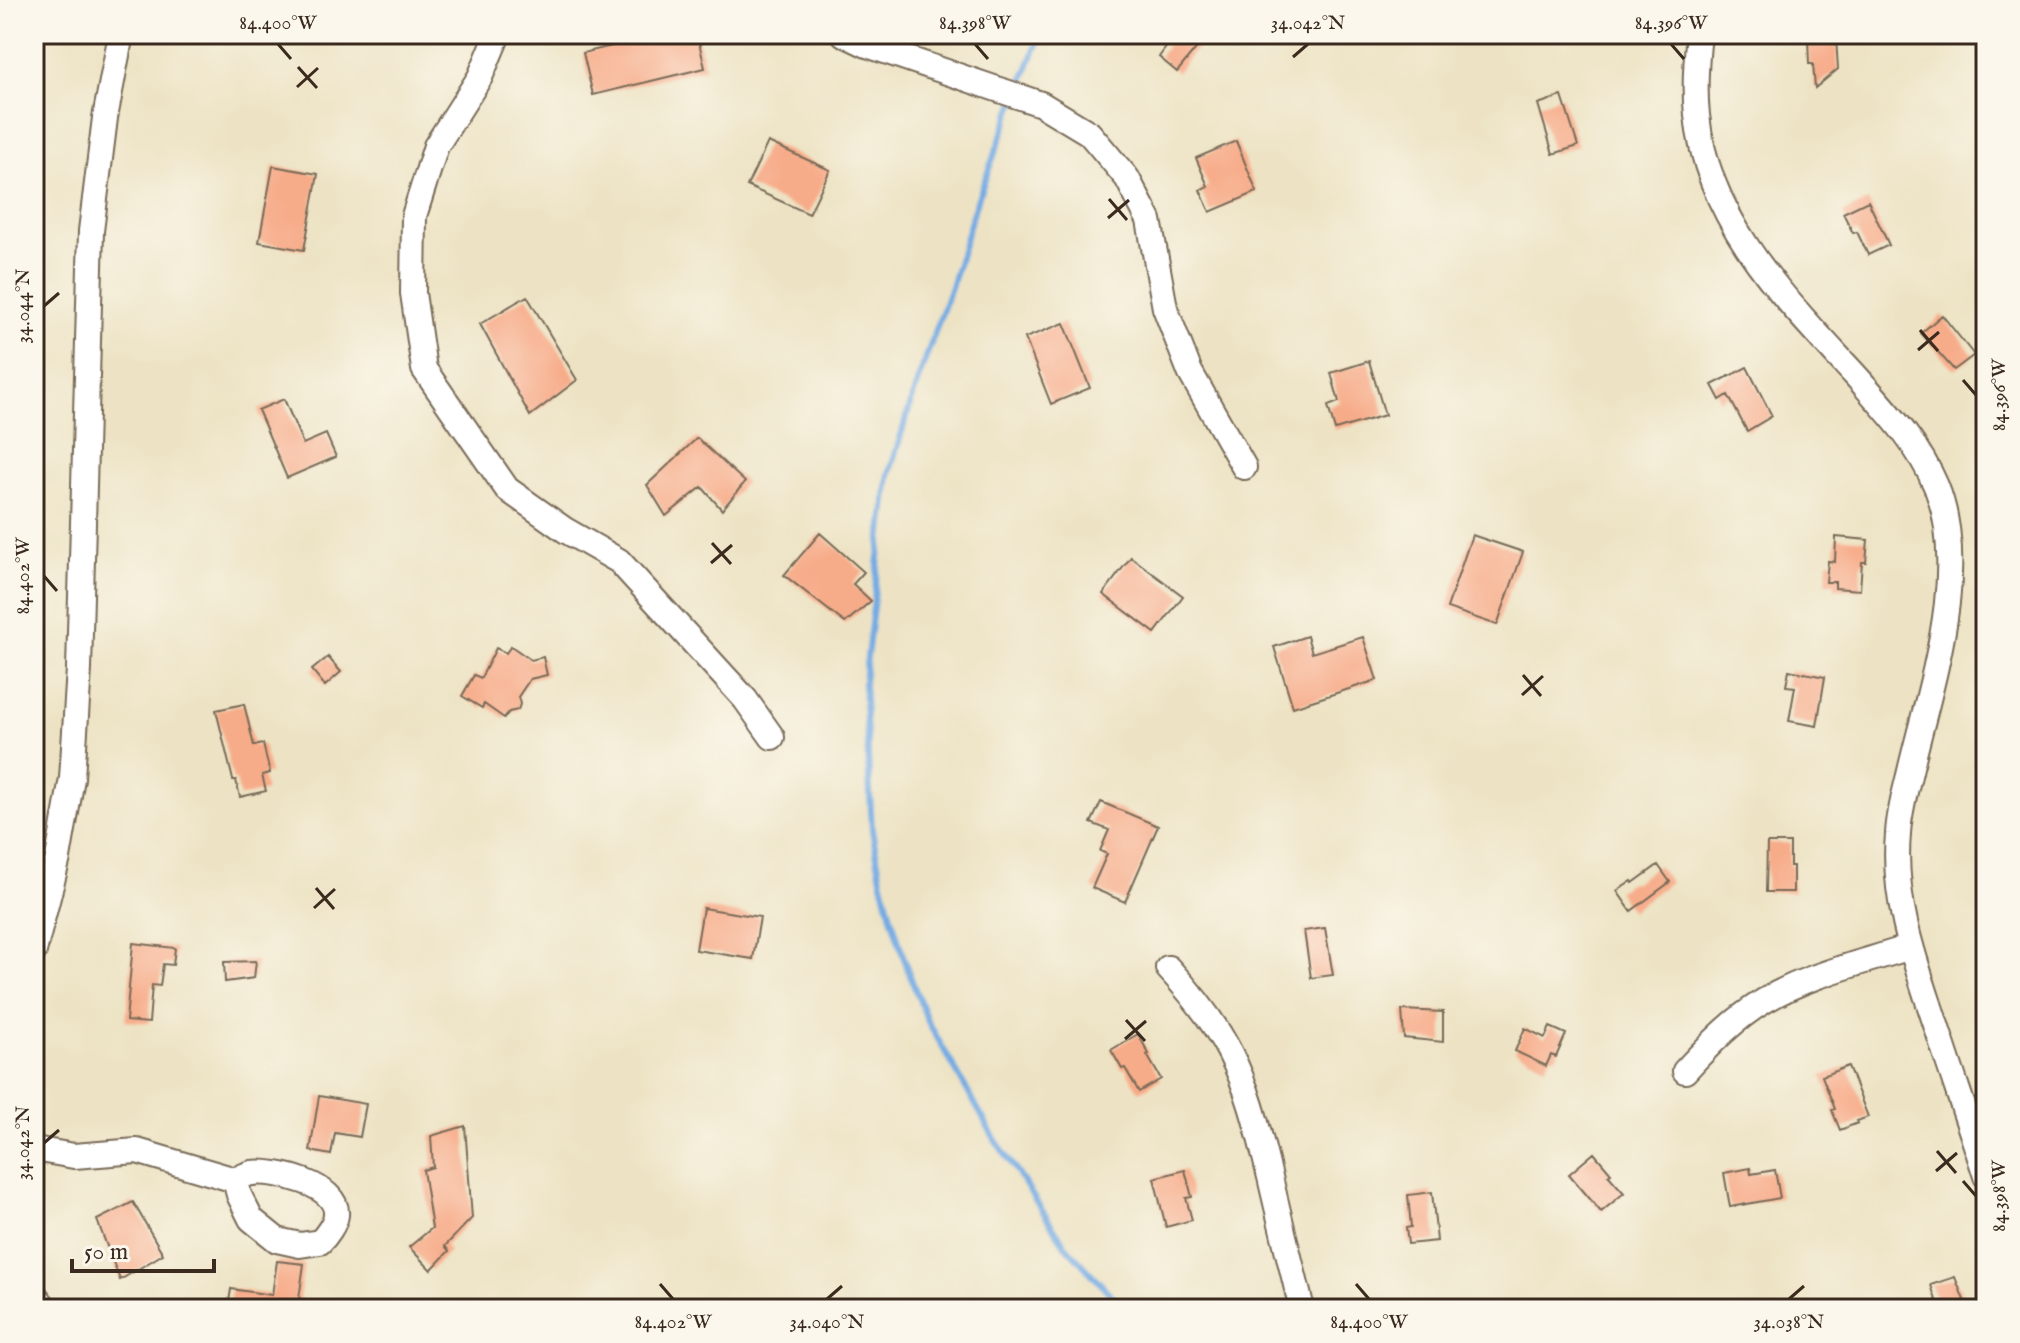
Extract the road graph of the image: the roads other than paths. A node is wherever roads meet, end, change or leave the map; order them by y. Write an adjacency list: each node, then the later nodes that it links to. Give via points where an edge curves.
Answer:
1 (121, 34): 8 (street, via 91,231 72,778)
2 (498, 34): 6 (street, via 480,77 436,146 414,216 413,293 424,369 507,489 619,561 745,699)
3 (844, 34): 5 (street, via 1041,104 1089,133 1127,178 1149,220 1165,308 1190,372)
4 (1699, 34): 7 (street, via 1697,116 1705,161 1724,209 1795,310 1915,445 1937,487 1948,530 1950,576 1940,642 1898,835 1898,892)
5 (1244, 467)
6 (772, 737)
7 (1910, 947): 10 (street, via 1808,980 1766,1000 1741,1016); 12 (street)
8 (34, 951)
9 (1168, 968): 16 (street, via 1212,1022 1244,1084)
10 (1685, 1071)
11 (34, 1149): 13 (street, via 74,1156 137,1151)
12 (1986, 1176)
13 (235, 1180)
14 (34, 1294): 15 (street)
15 (46, 1309)
16 (1302, 1309)

